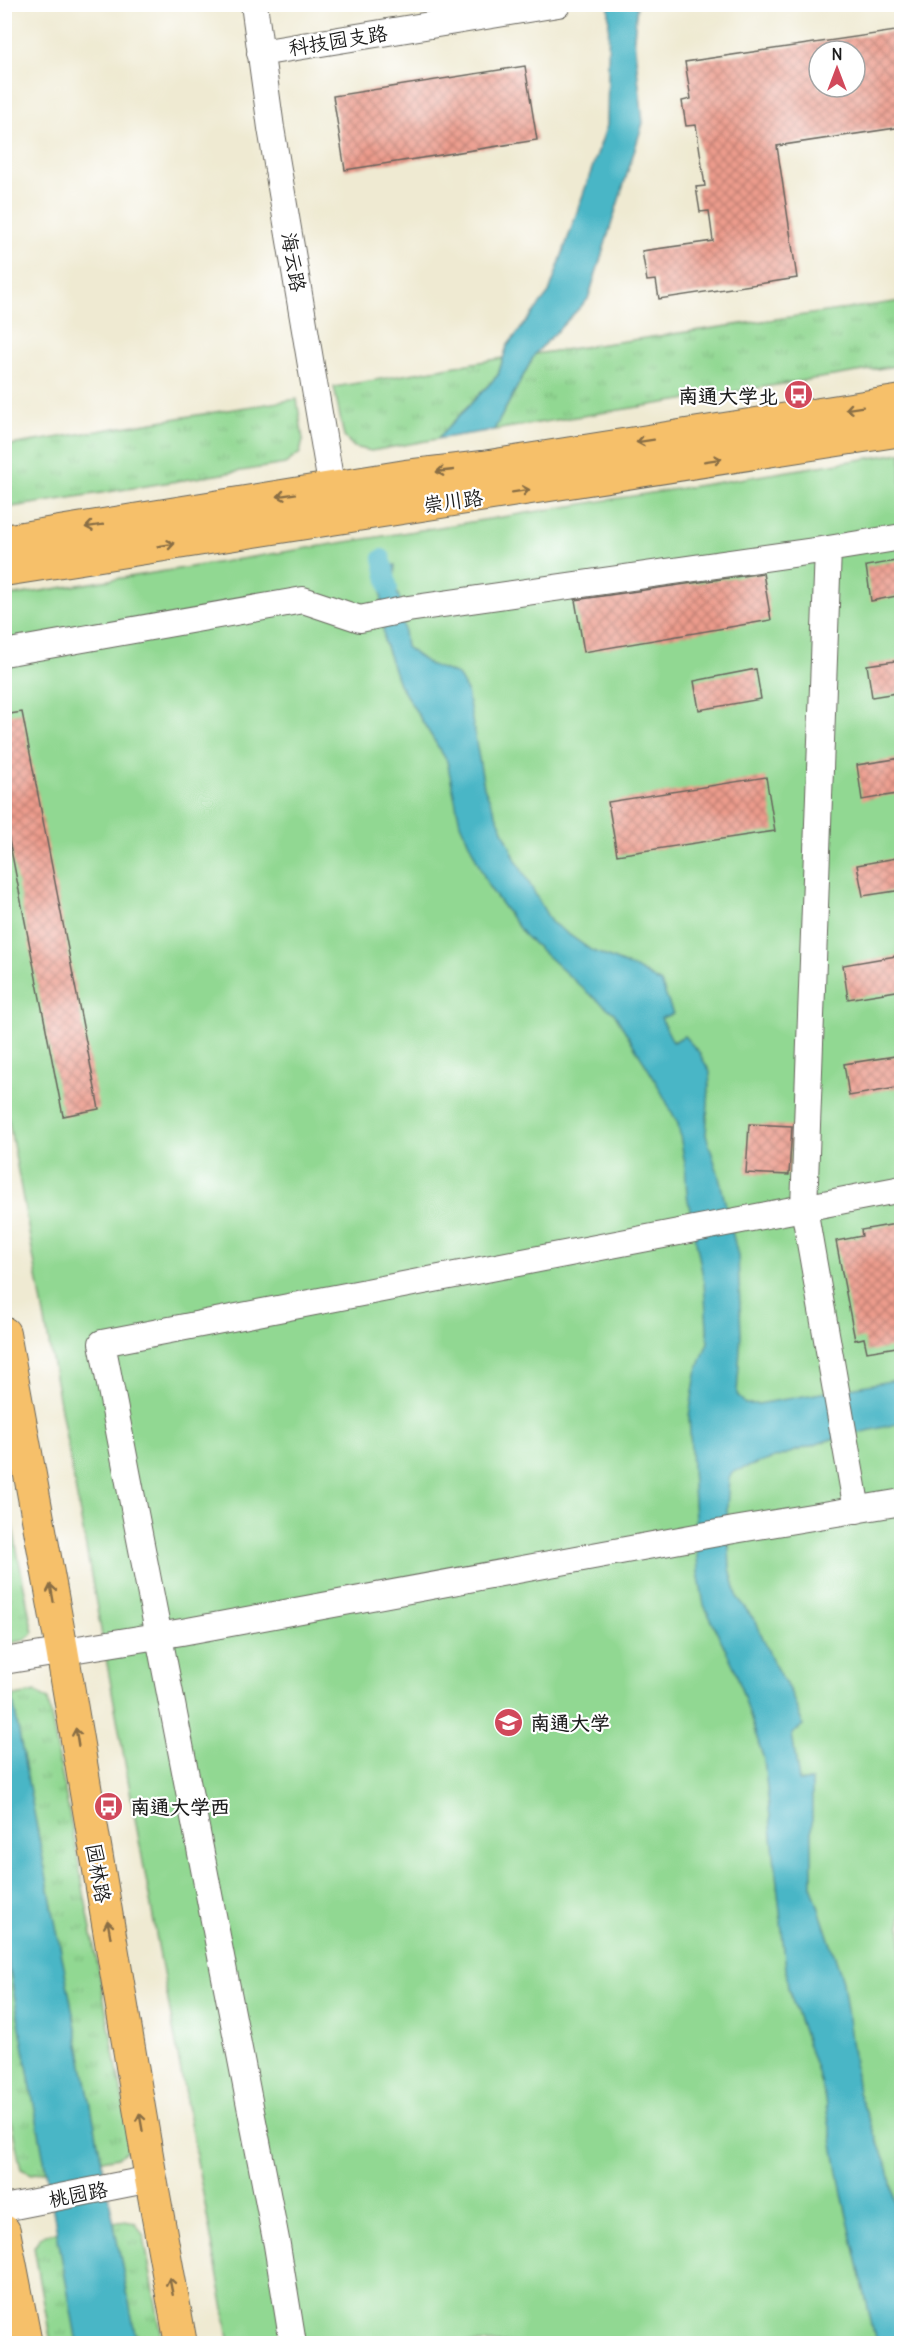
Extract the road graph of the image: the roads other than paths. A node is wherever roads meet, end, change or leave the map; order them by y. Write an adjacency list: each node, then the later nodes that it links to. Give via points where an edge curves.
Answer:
1 (254, 4): 3 (street, 海云路)
2 (558, 4): 3 (street, 科技园支路)
3 (260, 53): 6 (street, 海云路)
4 (902, 401): 6 (main road, 崇川路, one-way to 6)
5 (902, 430): 7 (main road, 崇川路, one-way to 5)
6 (333, 487): 7 (street, 海云路); 9 (main road, 崇川路, one-way to 9)
7 (336, 518): 11 (main road, 崇川路, one-way to 7)
8 (902, 537): 10 (street)
9 (4, 541)
10 (828, 549): 12 (street, via 360,619 303,600); 14 (street)
11 (4, 570)
12 (4, 653)
13 (902, 1189): 14 (street)
14 (804, 1208): 17 (street); 18 (street, via 102,1343)
15 (4, 1333): 19 (main road, 园林路, one-way to 15)
16 (902, 1502): 17 (street)
17 (857, 1510): 18 (street)
18 (157, 1635): 19 (street); 26 (street)
19 (47, 1653): 20 (street); 21 (main road, 园林路, one-way to 19)
20 (4, 1661)
21 (151, 2180): 22 (street, 桃园路); 25 (main road, 园林路, one-way to 21)
22 (4, 2208)
23 (4, 2231): 24 (main road)
24 (26, 2343)
25 (181, 2343)
26 (293, 2343)

